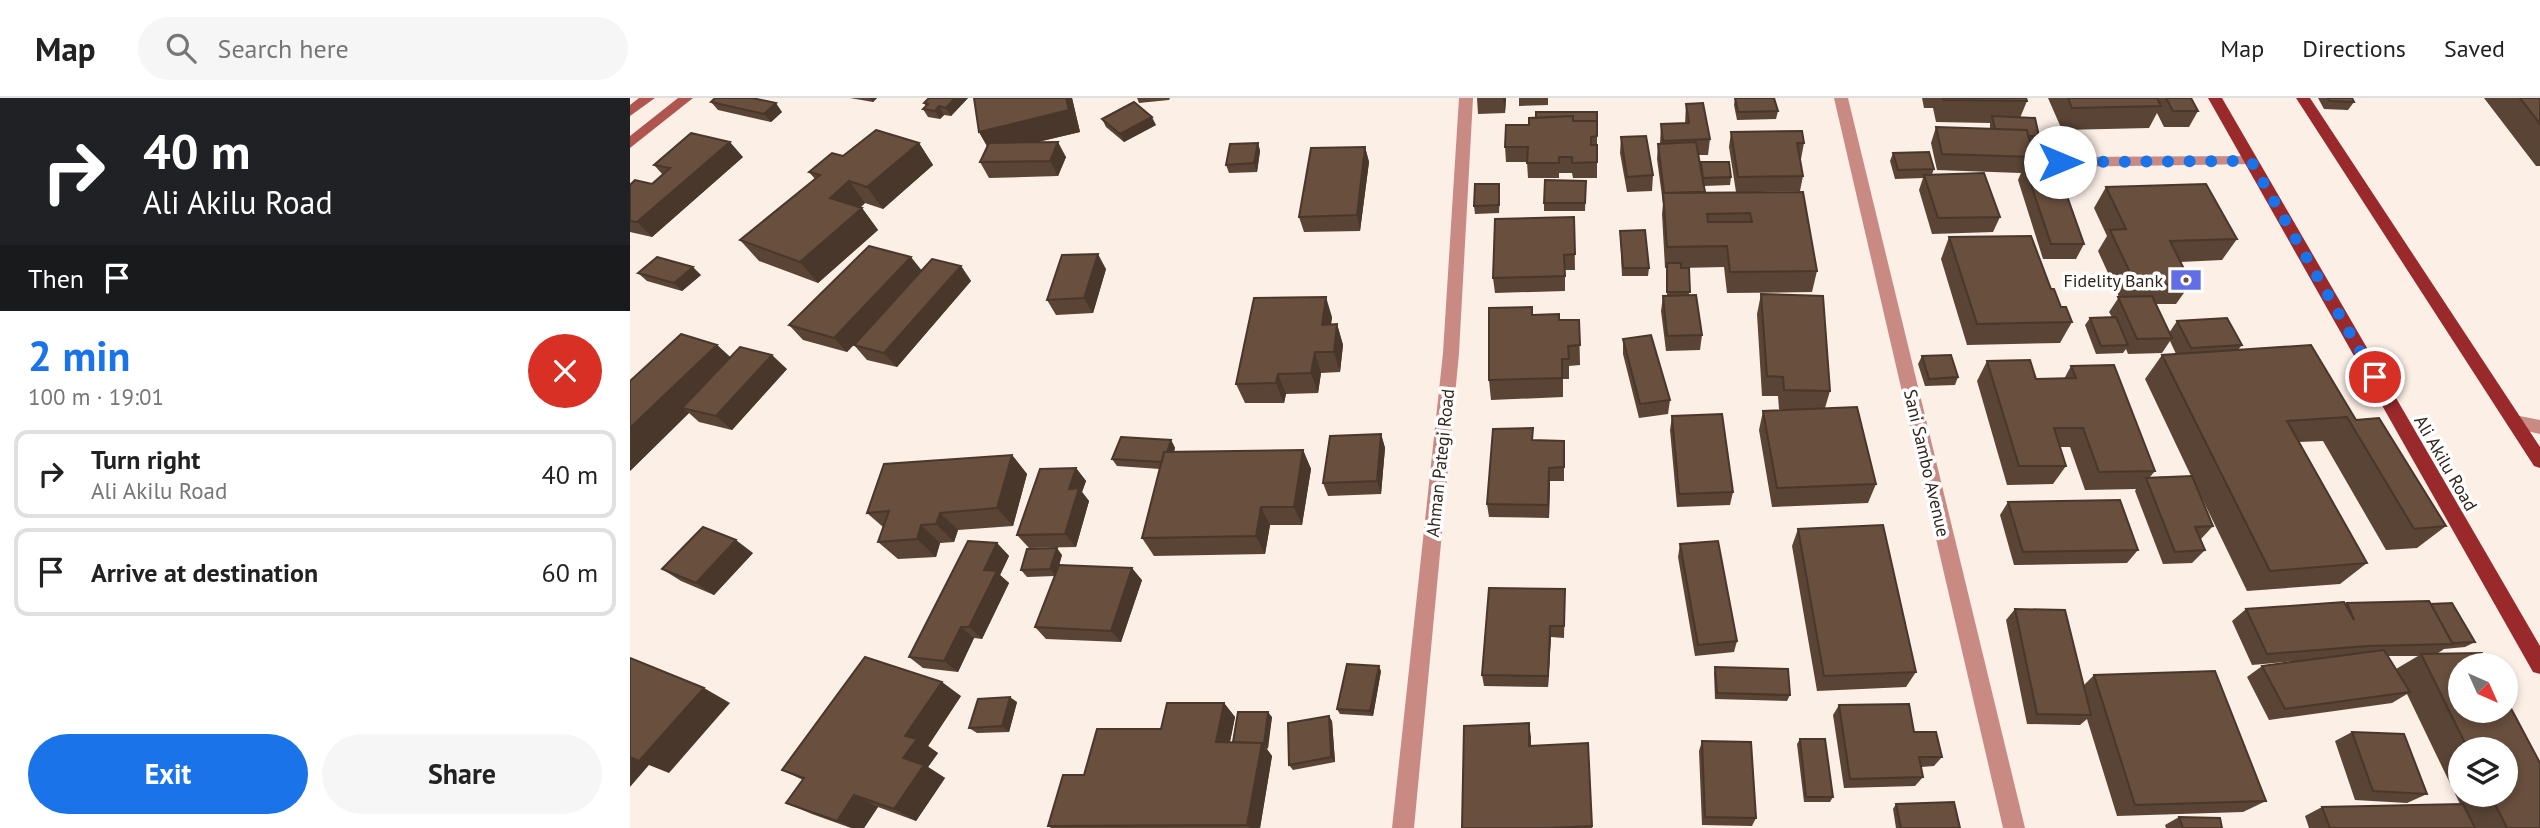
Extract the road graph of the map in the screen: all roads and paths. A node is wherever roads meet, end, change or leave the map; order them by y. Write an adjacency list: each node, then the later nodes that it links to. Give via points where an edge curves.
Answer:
1 (648, 98): 7 (main road)
2 (686, 98): 8 (main road)
3 (1466, 98): 15 (street, Ahman Pategi Road, via 1451,353)
4 (1841, 98): 16 (street, Sani Sambo Avenue)
5 (2215, 98): 9 (main road, Ali Akilu Road)
6 (2303, 98): 11 (main road)
7 (630, 112)
8 (630, 143)
9 (2251, 161): 10 (street); 14 (main road, Ali Akilu Road)
10 (2060, 162)
11 (2515, 422): 12 (street); 13 (main road)
12 (2540, 427)
13 (2540, 461)
14 (2540, 666)
15 (1402, 828)
16 (2014, 828)

